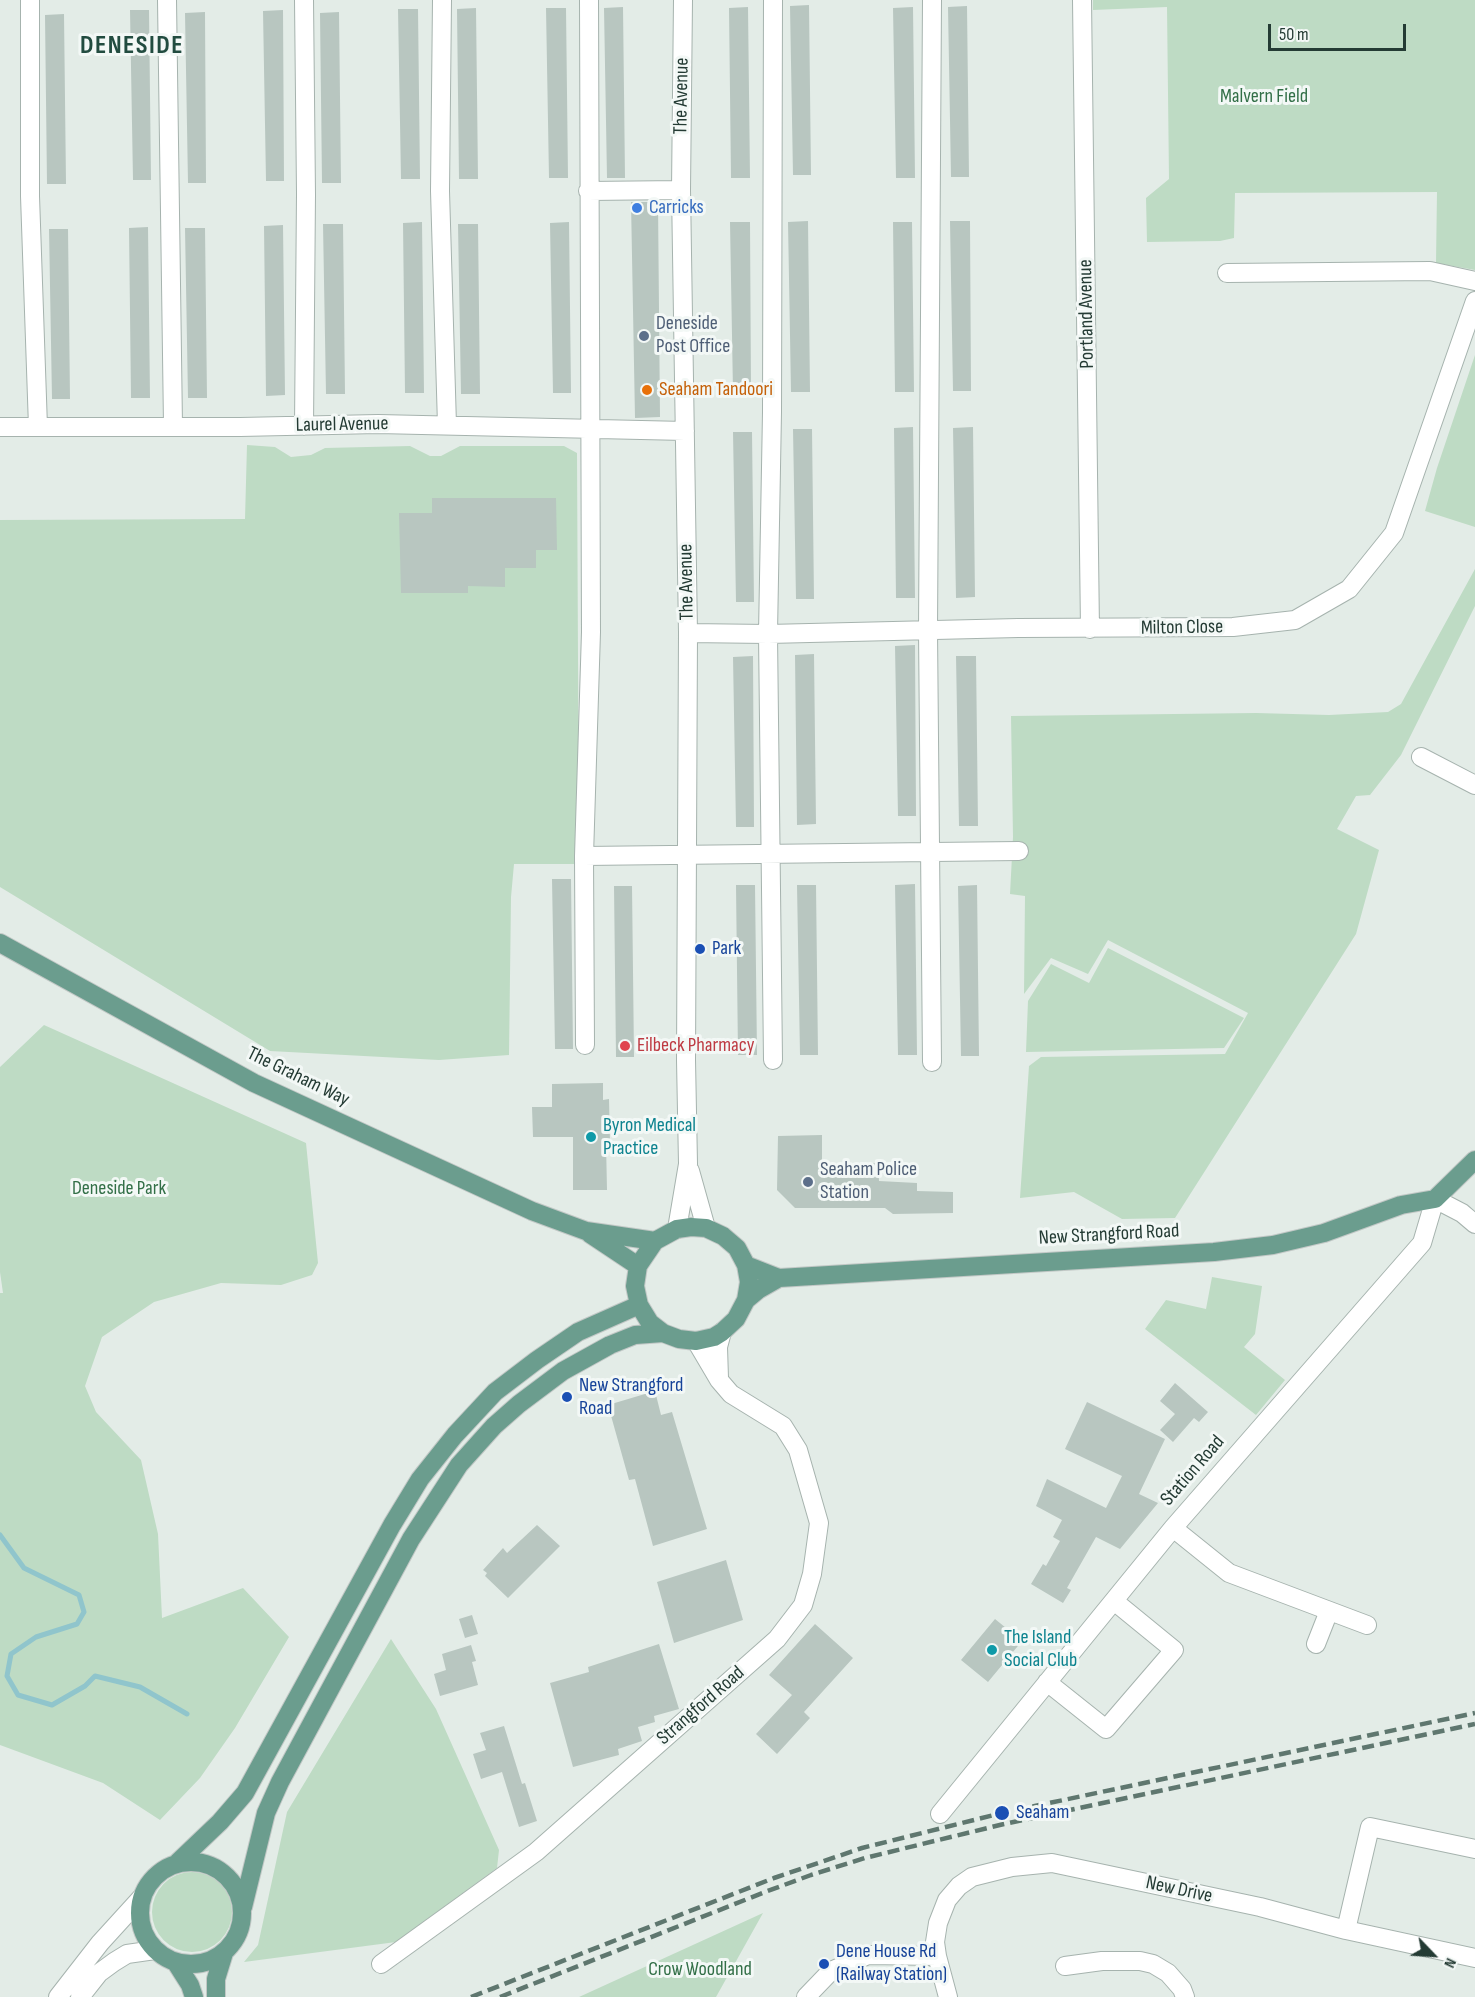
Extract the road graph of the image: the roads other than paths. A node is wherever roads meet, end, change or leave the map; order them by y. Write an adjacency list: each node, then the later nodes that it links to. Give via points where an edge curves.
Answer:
1 (30, 0): 19 (street, via 30,196)
2 (166, 0): 15 (street)
3 (304, 0): 16 (street)
4 (442, 0): 17 (street, via 440,191)
5 (589, 0): 11 (street)
6 (682, 0): 10 (street, The Avenue)
7 (773, 0): 25 (street)
8 (932, 0): 23 (street)
9 (1082, 0): 22 (street, Portland Avenue)
10 (681, 190): 11 (street); 21 (street, The Avenue)
11 (588, 191): 20 (street)
12 (1227, 273): 13 (street, via 1430,272)
13 (1475, 281)
14 (1475, 301): 22 (street, Milton Close, via 1394,533 1349,589 1295,620 1233,627)
15 (173, 426): 16 (street, Laurel Avenue); 19 (street, Laurel Avenue)
16 (304, 426): 17 (street, Laurel Avenue)
17 (447, 426): 20 (street, Laurel Avenue)
18 (0, 427): 19 (street, Laurel Avenue)
19 (38, 427)
20 (591, 429): 21 (street, Laurel Avenue); 32 (street, via 591,632)
21 (685, 431): 24 (street, The Avenue)
22 (1090, 629): 23 (street, Milton Close)
23 (928, 630): 25 (street, Milton Close); 29 (street)
24 (688, 633): 25 (street, Milton Close); 30 (street, The Avenue)
25 (768, 634): 31 (street)
26 (1421, 758): 27 (street)
27 (1475, 784)
28 (1019, 851): 29 (street)
29 (931, 853): 31 (street); 36 (street)
30 (687, 855): 31 (street); 32 (street); 38 (street, The Avenue)
31 (771, 855): 35 (street)
32 (584, 856): 34 (street)
33 (0, 943): 43 (main road, The Graham Way, via 254,1083 531,1211)
34 (585, 1045)
35 (773, 1060)
36 (932, 1062)
37 (1475, 1160): 39 (main road, Station Road)
38 (688, 1164): 41 (street, The Avenue); 42 (street, The Avenue)
39 (1435, 1199): 40 (street); 47 (main road, New Strangford Road, via 1401,1204 1324,1233 1273,1245 1214,1252); 54 (street, Station Road, via 1422,1243)
40 (1475, 1224)
41 (706, 1228): 42 (main road); 45 (main road, via 737,1248)
42 (677, 1229): 44 (main road)
43 (586, 1231): 44 (main road, The Graham Way); 46 (main road, The Graham Way)
44 (655, 1240): 46 (main road)
45 (746, 1265): 47 (main road, New Strangford Road); 48 (main road)
46 (638, 1266): 49 (main road, via 635,1286)
47 (779, 1278): 48 (main road, New Strangford Road)
48 (746, 1300): 50 (main road, via 736,1319)
49 (639, 1305): 51 (main road, via 650,1323); 62 (main road, via 578,1332 537,1360 495,1392 455,1435 420,1479 392,1525 245,1793)
50 (722, 1332): 52 (main road); 53 (street, via 718,1347)
51 (663, 1333): 52 (main road, via 679,1340); 64 (main road, via 635,1335 563,1371 502,1418 459,1465 411,1539 280,1782 266,1813)
52 (696, 1341): 53 (street, Strangford Road)
53 (719, 1380): 71 (street, Strangford Road, via 744,1404 783,1426 798,1450 819,1524 803,1605 777,1639 536,1852)
54 (1173, 1528): 55 (street, Station Road); 56 (street, via 1229,1573)
55 (1114, 1601): 59 (street, Station Road); 59 (street, via 1174,1650 1106,1729)
56 (1329, 1611): 57 (street); 58 (street)
57 (1367, 1625)
58 (1316, 1644)
59 (1047, 1682): 60 (street, Station Road)
60 (940, 1814)
61 (1475, 1849): 65 (street, via 1370,1827)
62 (178, 1862): 63 (main road, via 148,1882); 64 (main road, via 213,1865 238,1890)
63 (141, 1898): 66 (main road, via 145,1935); 73 (street)
64 (243, 1906): 67 (main road, via 236,1940)
65 (1346, 1930): 68 (street, New Drive, via 1260,1907 1052,1863 1012,1867 972,1877 959,1886 947,1900 938,1923); 69 (street, New Drive)
66 (155, 1950): 70 (main road); 74 (street, via 127,1954 114,1962 99,1973)
67 (224, 1953): 70 (main road, via 193,1965); 76 (main road, via 216,1978)
68 (936, 1956): 77 (street, via 868,1955 831,1971); 78 (street, New Drive)
69 (1475, 1958)
70 (176, 1963): 75 (main road)
71 (381, 1964)
72 (1065, 1966): 79 (street, via 1102,1960 1153,1964 1168,1972)
73 (58, 1997)
74 (80, 1997)
75 (194, 1997)
76 (216, 1997)
77 (807, 1997)
78 (948, 1997)
79 (1185, 1997)

